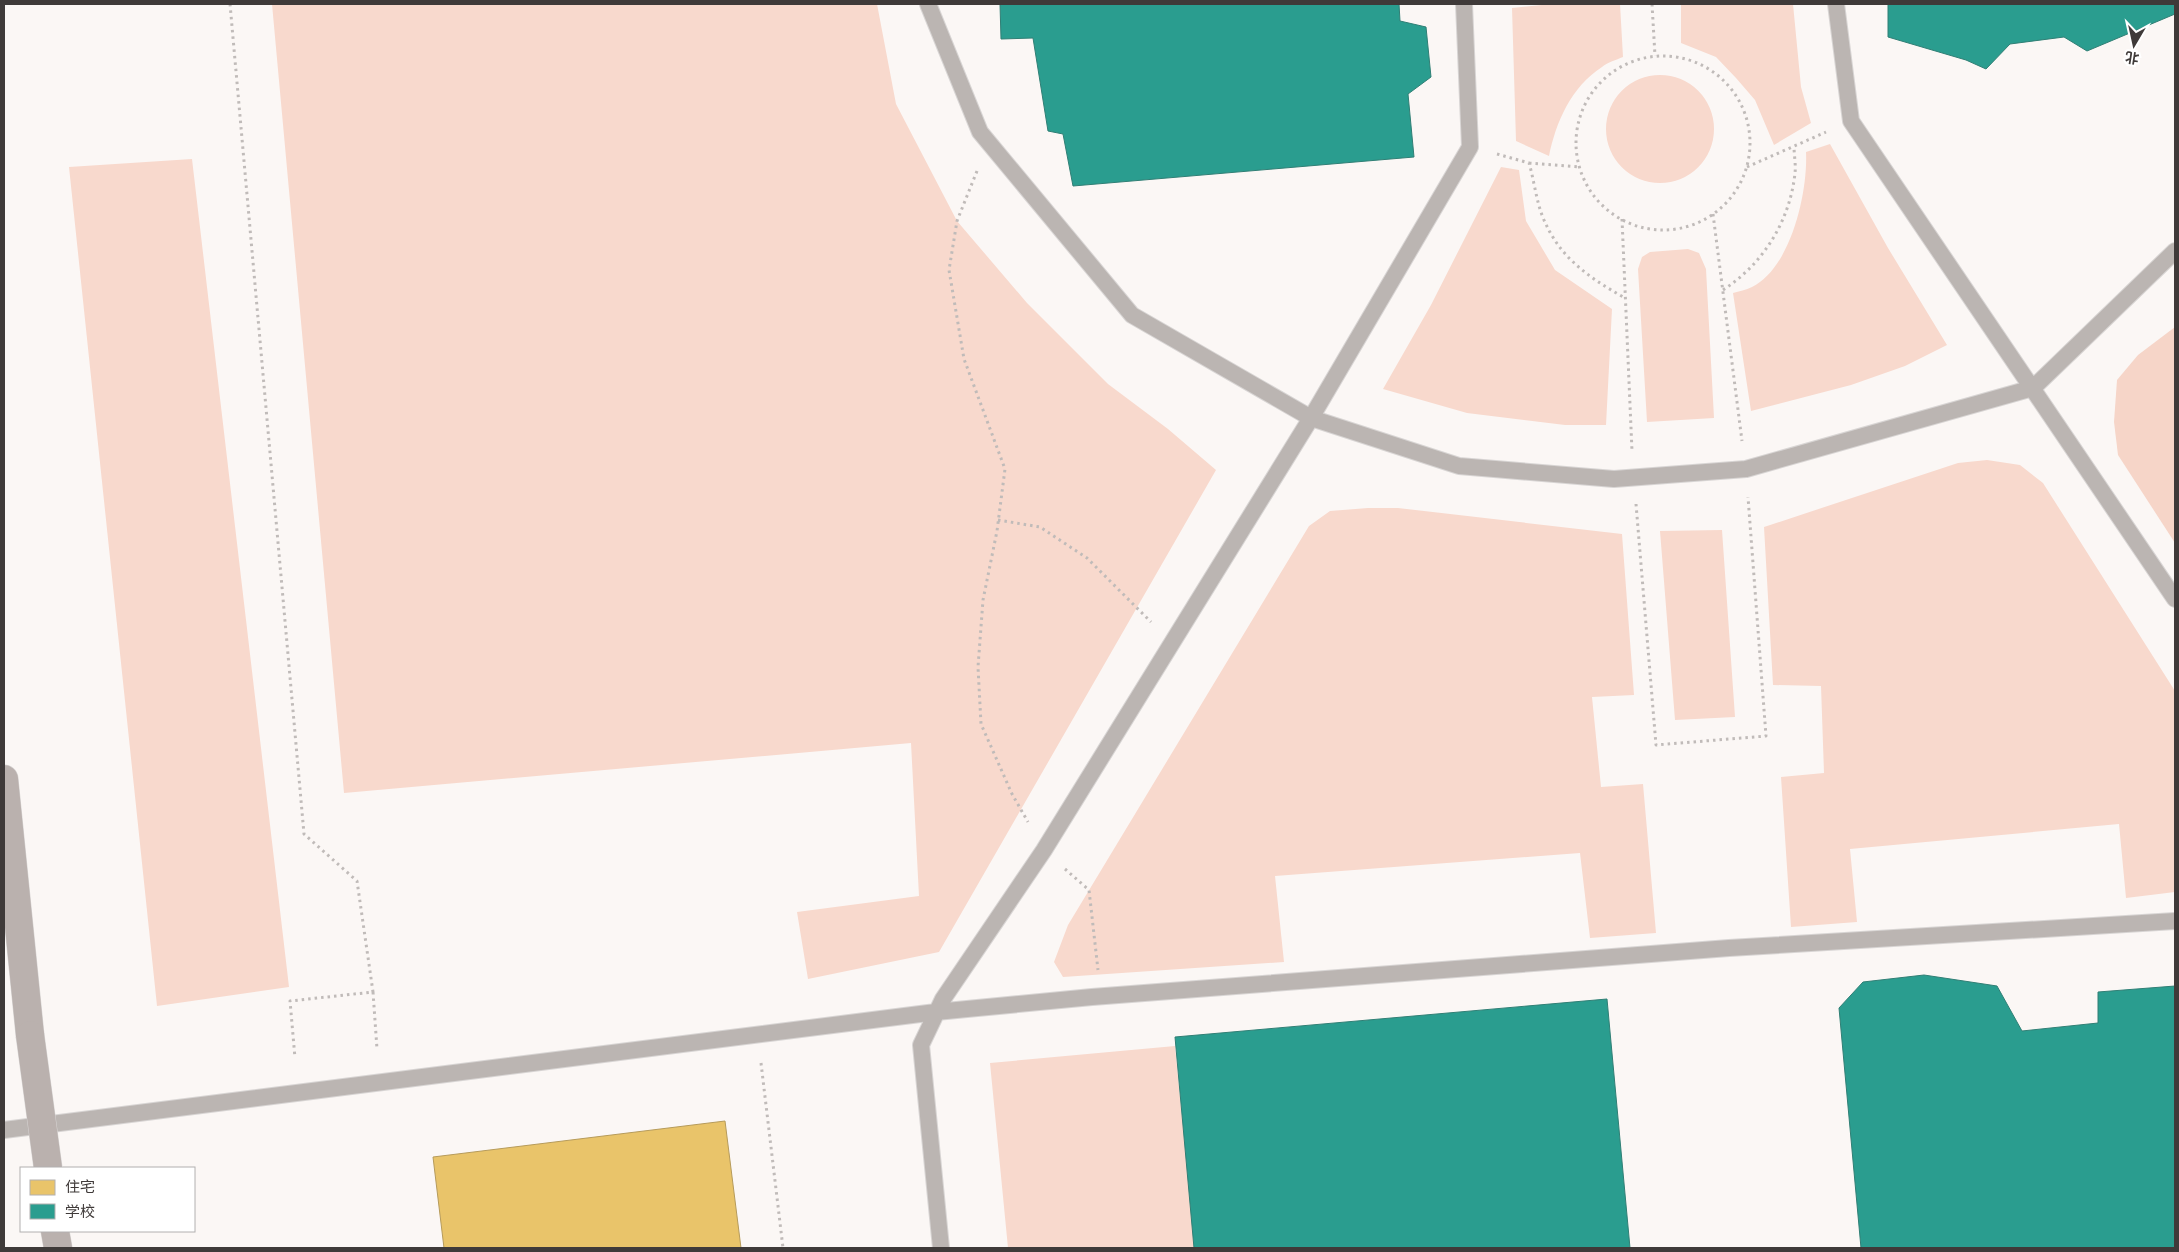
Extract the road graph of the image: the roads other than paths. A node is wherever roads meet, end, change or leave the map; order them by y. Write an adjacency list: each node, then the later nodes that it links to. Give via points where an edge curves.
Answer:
1 (928, 4): 6 (lane, via 980,132 1132,315)
2 (1464, 4): 6 (lane, via 1470,147)
3 (1836, 4): 5 (lane, via 1851,121)
4 (2175, 250): 5 (lane)
5 (2033, 388): 6 (lane, via 1746,469 1614,478 1459,466); 7 (lane)
6 (1311, 418): 10 (lane, via 1044,850)
7 (2175, 599)
8 (4, 779): 12 (highway, bridge, via 30,1035)
9 (2175, 921): 10 (lane, via 1729,948)
10 (936, 1012): 11 (lane); 15 (lane, via 921,1045)
11 (4, 1130)
12 (48, 1167)
13 (55, 1232): 14 (highway)
14 (58, 1248)
15 (941, 1248)

